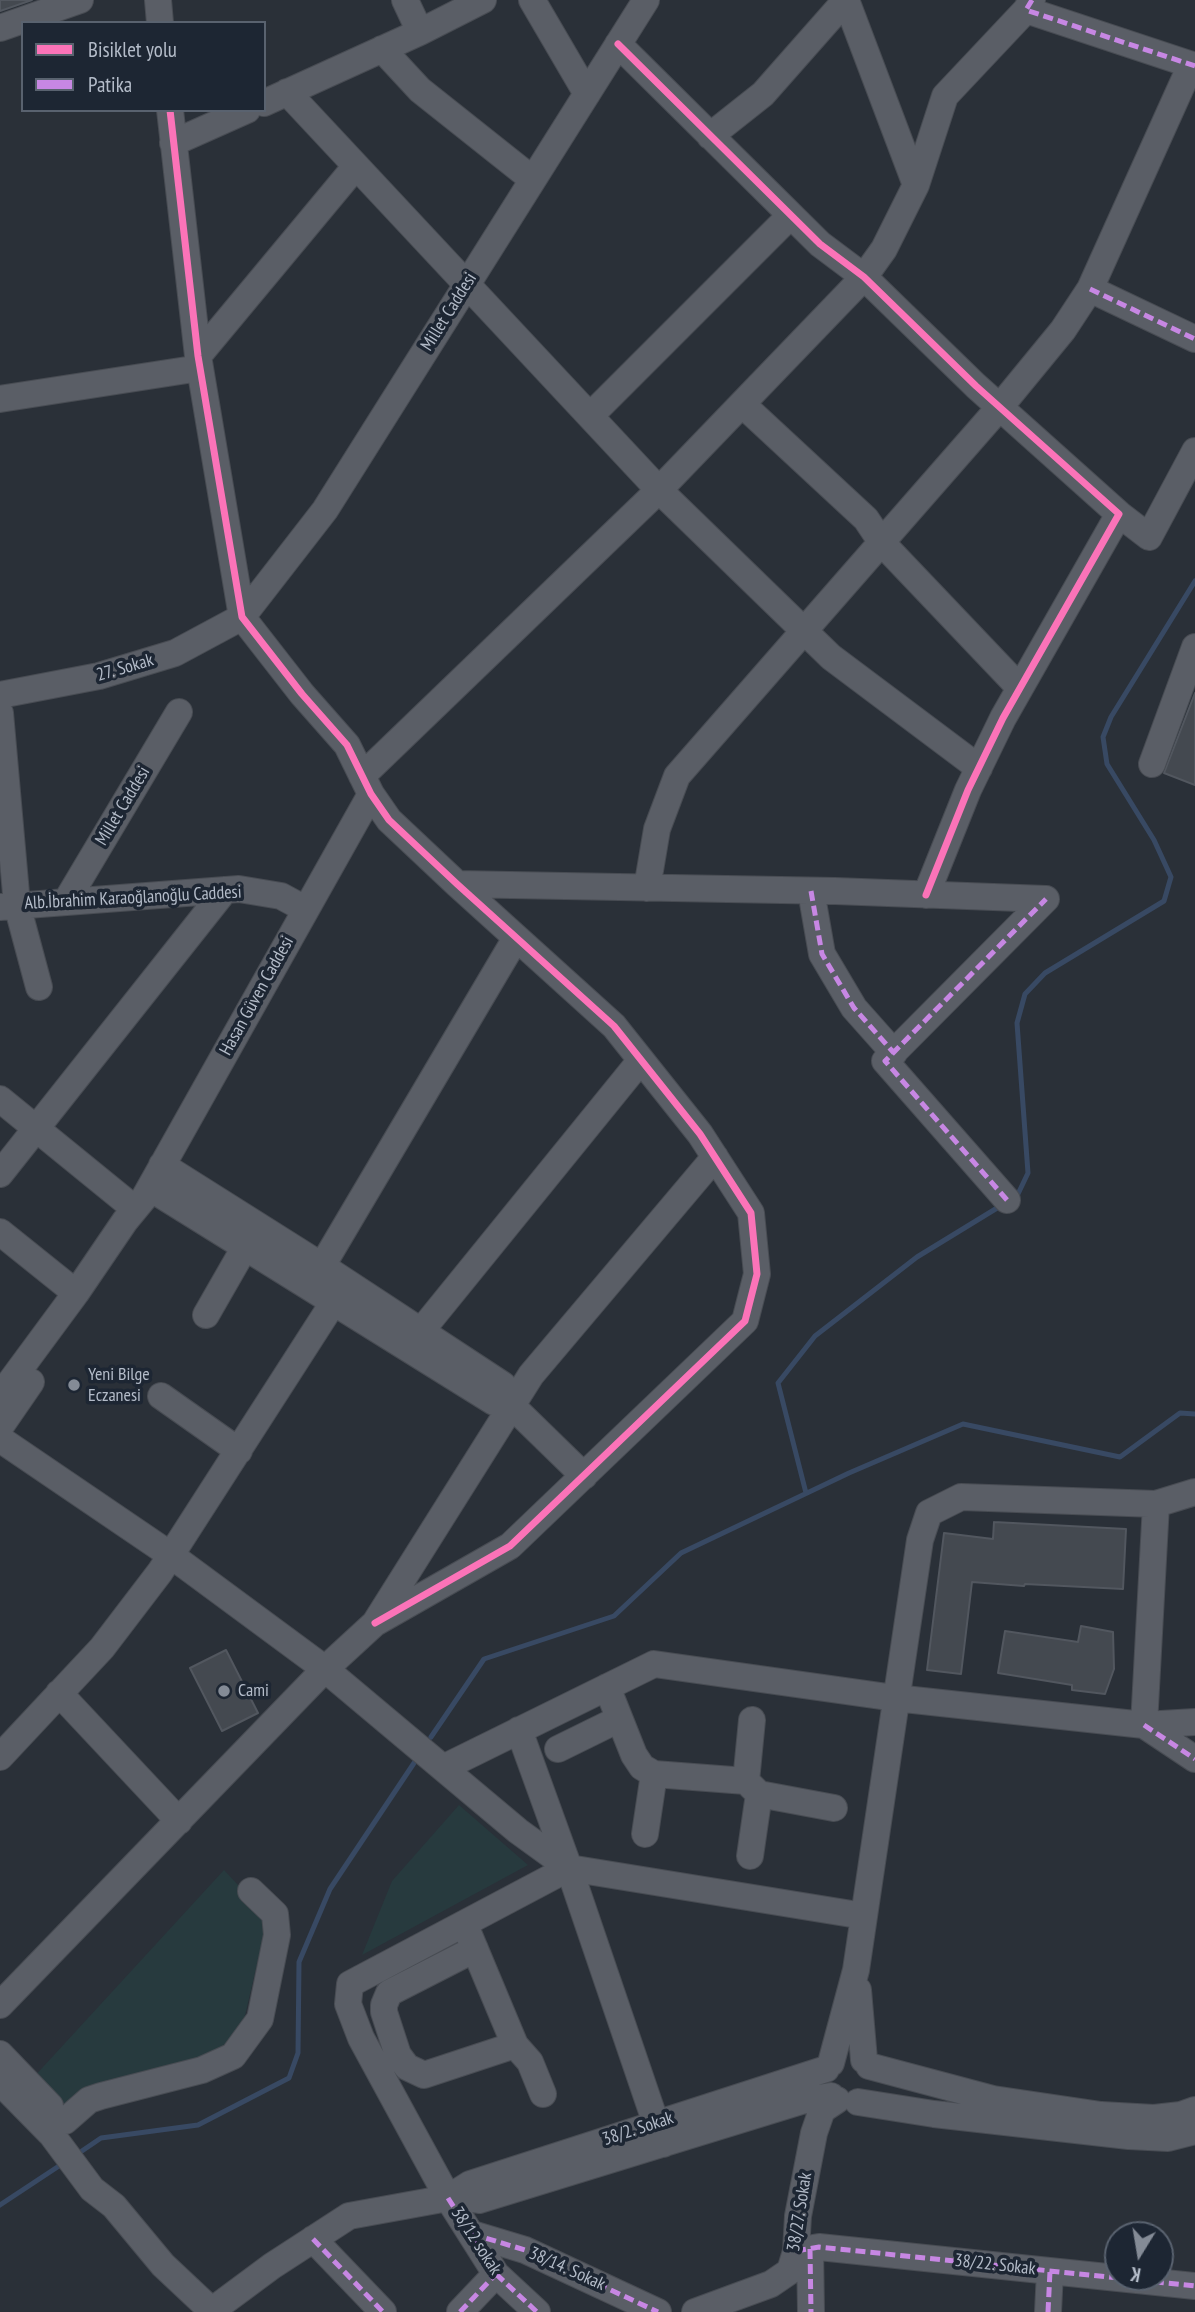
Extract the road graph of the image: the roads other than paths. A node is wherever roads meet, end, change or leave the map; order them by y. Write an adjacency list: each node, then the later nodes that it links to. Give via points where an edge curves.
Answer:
1 (80, 0): 10 (street)
2 (158, 0): 9 (street)
3 (404, 0): 11 (street)
4 (483, 0): 11 (street)
5 (531, 0): 15 (street)
6 (646, 0): 12 (street, Millet Caddesi)
7 (846, 0): 19 (street, via 763,94); 23 (street)
8 (1029, 5): 14 (street); 23 (street, Hasan Güven Caddesi, via 944,96)
9 (160, 21)
10 (0, 28)
11 (420, 32): 13 (street)
12 (618, 44): 15 (street, Millet Caddesi); 19 (street)
13 (382, 49): 16 (street); 22 (street, via 420,90)
14 (1193, 66): 27 (street)
15 (587, 94): 22 (street, Millet Caddesi)
16 (276, 98): 21 (street)
17 (170, 112): 20 (street)
18 (243, 112): 20 (street)
19 (710, 136): 24 (street)
20 (173, 143): 29 (street)
21 (356, 166): 26 (street); 29 (street)
22 (532, 178): 26 (street, Millet Caddesi)
23 (916, 185): 25 (street, Hasan Güven Caddesi, via 884,250)
24 (790, 216): 25 (street); 33 (street)
25 (864, 277): 31 (street, Hasan Güven Caddesi); 32 (street)
26 (466, 284): 33 (street); 38 (street, Millet Caddesi, via 325,510)
27 (1090, 289): 28 (street); 32 (street)
28 (1195, 339)
29 (199, 362): 30 (street); 38 (street)
30 (0, 399)
31 (742, 404): 35 (street, Hasan Güven Caddesi); 37 (street, via 866,519)
32 (999, 408): 36 (street); 37 (street)
33 (590, 416): 35 (street)
34 (1195, 451): 36 (street, via 1149,537)
35 (659, 491): 39 (street); 48 (street, Hasan Güven Caddesi)
36 (1119, 513): 41 (street)
37 (882, 543): 39 (street); 41 (street)
38 (242, 617): 42 (street, 27. Sokak, via 175,653 99,676); 48 (street, via 346,745)
39 (804, 631): 47 (street, via 831,657); 50 (street, via 677,776 657,830)
40 (1195, 647): 43 (street)
41 (1020, 688): 47 (street)
42 (0, 695)
43 (1184, 707): 46 (street)
44 (179, 712): 54 (street, Millet Caddesi)
45 (0, 713): 55 (street)
46 (1152, 764)
47 (979, 768): 53 (street)
48 (367, 785): 49 (street, via 389,820); 56 (street, Hasan Güven Caddesi)
49 (457, 884): 50 (street); 57 (street)
50 (647, 888): 52 (street)
51 (225, 890): 54 (street, Alb.İbrahim Karaoğlanoğlu Caddesi); 56 (street, Alb.İbrahim Karaoğlanoğlu Caddesi, via 281,896); 62 (street)
52 (811, 891): 53 (street); 59 (street, via 821,954 854,1008)
53 (926, 895): 59 (street, via 1046,899)
54 (67, 900): 55 (street, Alb.İbrahim Karaoğlanoğlu Caddesi)
55 (9, 906): 58 (street)
56 (305, 909): 65 (street, Hasan Güven Caddesi)
57 (516, 938): 60 (street, via 614,1026); 69 (street)
58 (39, 987)
59 (894, 1053): 66 (street, via 885,1061)
60 (641, 1060): 63 (street); 73 (street)
61 (0, 1099): 62 (street)
62 (36, 1130): 64 (street); 65 (street)
63 (715, 1157): 76 (street); 80 (street, via 751,1213 757,1274 745,1321)
64 (0, 1174)
65 (148, 1190): 68 (street); 69 (street); 70 (street, Hasan Güven Caddesi); 74 (street, Hasan Güven Caddesi, via 136,1230)
66 (1007, 1200)
67 (0, 1231): 70 (street)
68 (245, 1247): 71 (street); 72 (street)
69 (323, 1266): 71 (street); 73 (street)
70 (76, 1293): 74 (street, Hasan Güven Caddesi)
71 (333, 1303): 76 (street, via 494,1402); 79 (street)
72 (206, 1315)
73 (421, 1331): 76 (street, via 503,1385)
74 (9, 1384): 77 (street, Hasan Güven Caddesi)
75 (161, 1396): 79 (street)
76 (510, 1404): 80 (street); 84 (street)
77 (0, 1427)
78 (0, 1439): 83 (street)
79 (239, 1451): 83 (street)
80 (584, 1476): 84 (street, via 510,1546)
81 (1195, 1492): 82 (street)
82 (1156, 1504): 88 (street, via 961,1497 929,1513 920,1540); 92 (street)
83 (172, 1556): 85 (street); 87 (street, via 102,1648)
84 (375, 1623): 85 (street)
85 (326, 1669): 97 (street); 101 (street)
86 (607, 1688): 88 (street, via 654,1664); 89 (street); 93 (street)
87 (58, 1693): 95 (street); 101 (street)
88 (895, 1698): 92 (street); 106 (street)
89 (619, 1719): 94 (street); 98 (street, via 637,1761)
90 (752, 1720): 99 (street)
91 (1195, 1722): 92 (street)
92 (1144, 1725): 96 (street)
93 (519, 1730): 97 (street); 104 (street)
94 (558, 1749)
95 (0, 1757)
96 (1195, 1759)
97 (443, 1768): 104 (street)
98 (654, 1774): 99 (street); 102 (street)
99 (753, 1788): 100 (street); 103 (street)
100 (834, 1808)
101 (178, 1821): 110 (street)
102 (645, 1834)
103 (750, 1856)
104 (569, 1868): 106 (street); 107 (street); 122 (street)
105 (251, 1891): 119 (street, via 275,1914 277,1935 260,2019 233,2056 202,2070 101,2096)
106 (864, 1916): 109 (street)
107 (464, 1923): 108 (street); 124 (street, 38/12 sokak, via 350,1984 348,2004 361,2038)
108 (475, 1949): 111 (street); 111 (street, via 389,1993 384,2012 398,2055 407,2067 424,2075)
109 (856, 1970): 113 (street); 114 (street)
110 (0, 2005)
111 (516, 2045): 116 (street, via 530,2062)
112 (0, 2054): 119 (street)
113 (866, 2063): 114 (street, via 843,2055); 117 (street, via 872,2072 872,2086 864,2098); 120 (street, 38/2. Sokak, via 993,2099 1154,2118)
114 (829, 2066): 117 (street, via 824,2083); 122 (street, 38/2. Sokak)
115 (0, 2081): 123 (street)
116 (543, 2094)
117 (842, 2099): 118 (street, 38/2. Sokak); 120 (street, 38/2. Sokak, via 1129,2136 1168,2138); 121 (street, 38/27. Sokak, via 822,2110)
118 (783, 2106): 121 (street); 122 (street, 38/2. Sokak)
119 (65, 2121): 123 (street)
120 (1190, 2129)
121 (814, 2133): 127 (street, 38/27. Sokak, via 798,2216)
122 (660, 2134): 124 (street, 38/2. Sokak, via 470,2183)
123 (79, 2156): 132 (street, via 108,2185 114,2206 163,2265)
124 (451, 2197): 125 (street, 38/12 sokak); 126 (street, 38/2. Sokak, via 349,2216)
125 (472, 2234): 129 (street, 38/12 sokak); 136 (street, 38/14. Sokak, via 524,2250)
126 (313, 2239): 132 (street, 38/2. Sokak); 133 (street)
127 (803, 2250): 128 (street, 38/22. Sokak, via 819,2247); 130 (street, 38/27. Sokak, via 790,2271); 139 (street, 38/27. Sokak)
128 (1050, 2271): 131 (street, 38/22. Sokak); 140 (street)
129 (496, 2274): 134 (street); 135 (street, 38/12 sokak)
130 (771, 2284): 137 (street, 38/27. Sokak); 138 (street)
131 (1195, 2286)
132 (211, 2312)
133 (383, 2312)
134 (460, 2312)
135 (537, 2312)
136 (658, 2312)
137 (695, 2312)
138 (755, 2312)
139 (811, 2312)
140 (1048, 2312)

